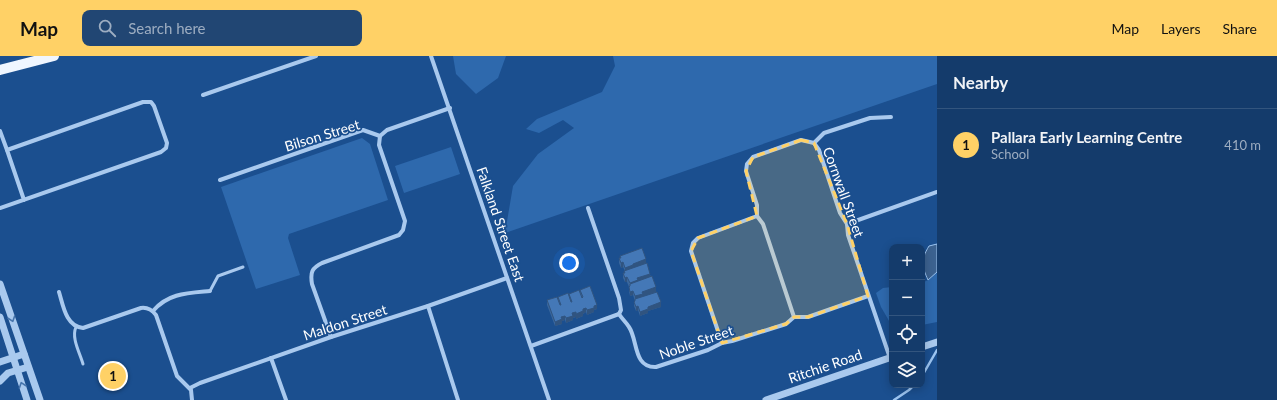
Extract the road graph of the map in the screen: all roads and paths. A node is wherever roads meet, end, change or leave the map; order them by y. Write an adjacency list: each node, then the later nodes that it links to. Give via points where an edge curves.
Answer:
1 (54, 56): 4 (main road)
2 (316, 56): 5 (street)
3 (432, 56): 6 (street, Falkland Street East)
4 (0, 70)
5 (203, 95)
6 (450, 108): 9 (street, Bilson Street, via 387,130); 20 (street, Falkland Street East)
7 (892, 117): 10 (street, via 870,118 824,133)
8 (0, 131): 11 (street)
9 (380, 136): 12 (street, Bilson Street, via 363,130); 31 (street, via 379,145 405,221 403,230 399,235 322,263 312,271 312,284)
10 (814, 143): 17 (street, Cornwall Street, via 802,140 753,157 747,164 746,170 757,205); 18 (street, Cornwall Street, via 840,213)
11 (7, 150): 14 (street); 14 (street, via 143,102 151,102 154,106 167,143 161,152)
12 (220, 180)
13 (937, 192): 18 (street)
14 (24, 200): 15 (street)
15 (0, 208)
16 (588, 208): 27 (street, via 620,298)
17 (757, 216): 29 (street, Cornwall Street, via 763,224); 33 (street, via 698,238 693,243 691,251)
18 (847, 224): 24 (street, Cornwall Street, via 848,235)
19 (243, 267): 22 (lane, via 218,276)
20 (507, 278): 25 (street, Maldon Street); 34 (street, Falkland Street East)
21 (0, 284): 37 (street, one-way to 37)
22 (210, 291): 26 (street, via 184,293 163,301)
23 (59, 292): 30 (street, via 68,319)
24 (868, 296): 29 (street, Noble Street, via 808,317); 36 (street, Cornwall Street)
25 (428, 306): 31 (street, Maldon Street); 51 (street)
26 (153, 311): 30 (street, via 141,308 83,328); 46 (street, via 177,376)
27 (619, 314): 33 (street, Noble Street, via 629,327 642,362 650,368 708,350); 34 (street)
28 (0, 317): 38 (street)
29 (794, 317): 33 (street, Noble Street, via 786,324)
30 (76, 327): 42 (lane, via 75,338)
31 (331, 337): 39 (street, Maldon Street)
32 (937, 342): 35 (street)
33 (722, 343)
34 (531, 346): 52 (street, Falkland Street East)
35 (925, 346)
36 (889, 352)
37 (24, 354): 38 (street); 43 (street)
38 (13, 357): 41 (street); 44 (street)
39 (271, 358): 46 (street, Maldon Street); 50 (street)
40 (889, 358): 53 (street, Ritchie Road)
41 (0, 362)
42 (83, 364)
43 (28, 367): 44 (street); 48 (street)
44 (17, 370): 45 (street, via 8,373); 47 (street, one-way to 44)
45 (0, 381)
46 (190, 388): 49 (street)
47 (27, 400)
48 (40, 400)
49 (192, 400)
50 (286, 400)
51 (458, 400)
52 (549, 400)
53 (766, 400)

